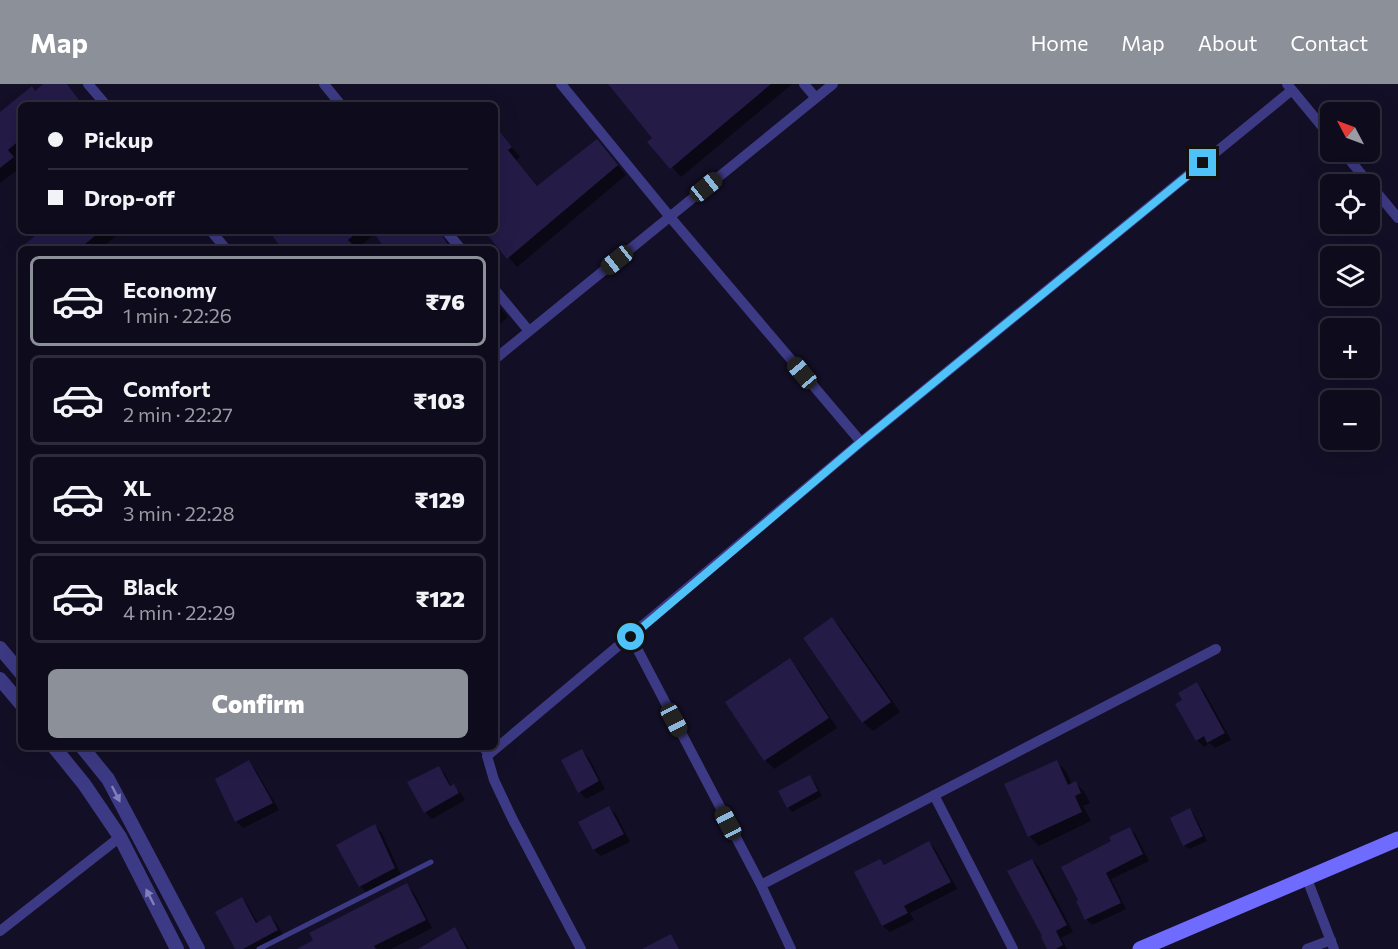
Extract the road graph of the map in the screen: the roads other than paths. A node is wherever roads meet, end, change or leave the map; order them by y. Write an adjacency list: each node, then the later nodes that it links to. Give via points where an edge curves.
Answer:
1 (88, 84): 8 (street)
2 (324, 84): 9 (street)
3 (561, 84): 12 (street)
4 (804, 84): 7 (street)
5 (833, 84): 7 (street)
6 (1290, 87): 10 (street); 21 (street)
7 (816, 98): 12 (street)
8 (103, 102)
9 (339, 102)
10 (1320, 124)
11 (1351, 162): 13 (street)
12 (670, 217): 19 (street); 21 (street)
13 (1398, 218)
14 (214, 234): 16 (street)
15 (448, 234): 17 (street)
16 (224, 246)
17 (458, 246)
18 (498, 294): 19 (street)
19 (529, 331): 20 (street)
20 (498, 357)
21 (861, 442): 22 (street)
22 (631, 637): 28 (street); 37 (street)
23 (0, 648): 25 (street)
24 (1216, 649): 32 (street)
25 (18, 669)
26 (0, 678): 27 (street)
27 (18, 700)
28 (498, 740)
29 (56, 750): 33 (street)
30 (84, 750): 42 (street, one-way to 42, via 108,779)
31 (484, 751): 44 (street, via 512,819)
32 (934, 795): 37 (street); 46 (street)
33 (120, 837): 38 (street); 41 (street, one-way to 33)
34 (1398, 839): 36 (main road)
35 (431, 862): 43 (lane)
36 (1307, 879): 39 (main road); 40 (street)
37 (760, 885): 45 (street)
38 (0, 931)
39 (1165, 944): 47 (main road)
40 (1332, 945): 48 (street)
41 (177, 949)
42 (198, 949)
43 (260, 949)
44 (581, 949)
45 (791, 949)
46 (1013, 949)
47 (1140, 949)
48 (1307, 949)

